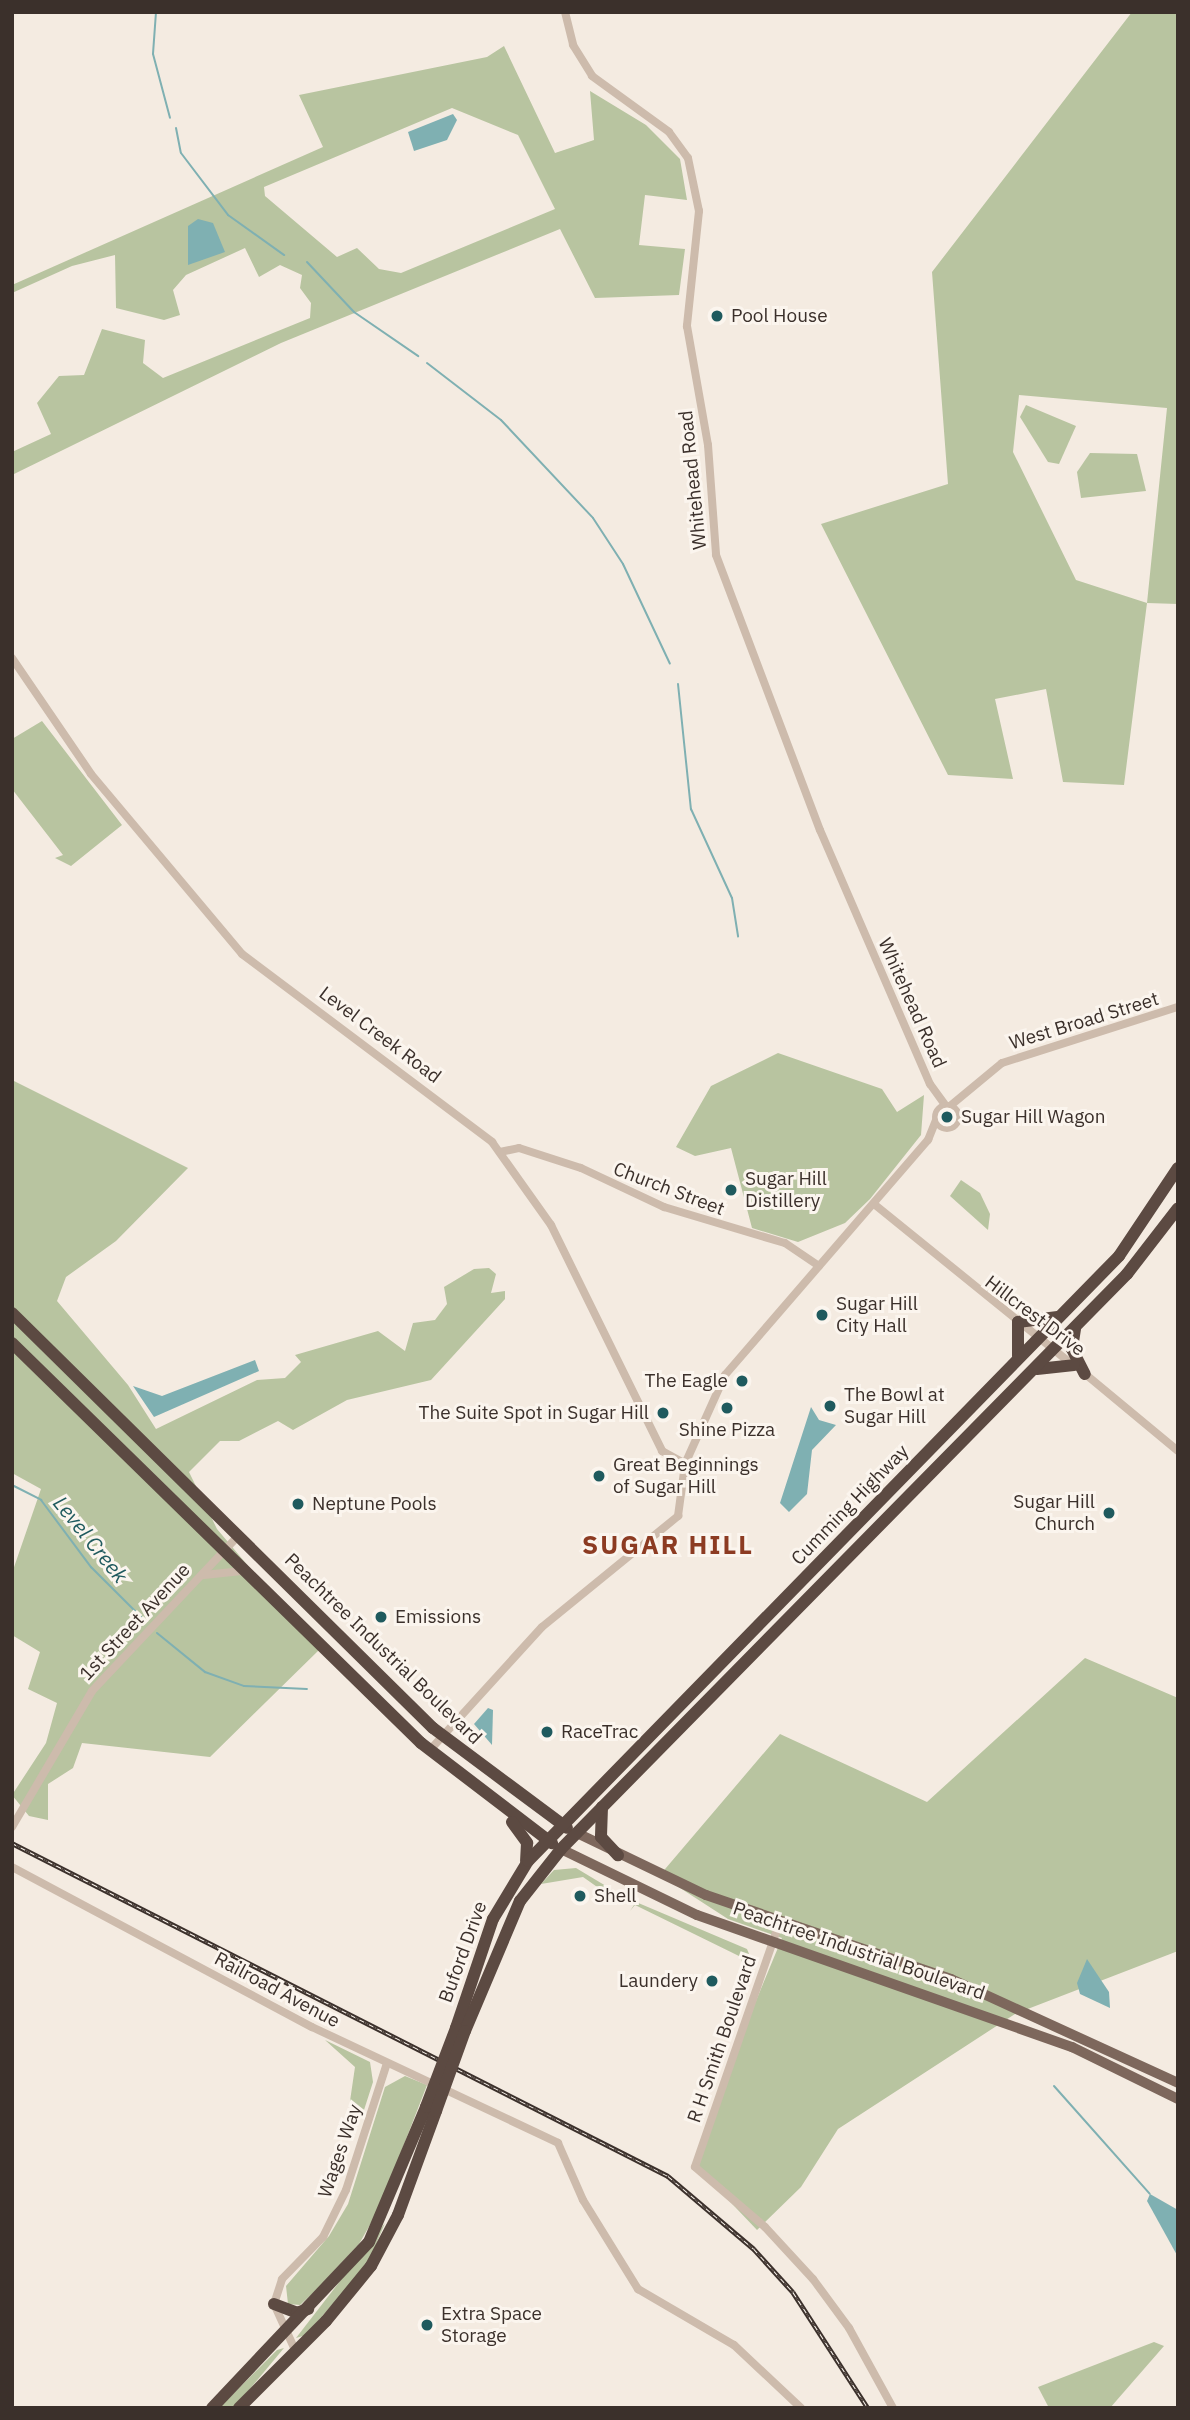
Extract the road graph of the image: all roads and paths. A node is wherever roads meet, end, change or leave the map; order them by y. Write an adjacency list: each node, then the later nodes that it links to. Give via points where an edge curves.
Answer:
1 (565, 12): 4 (street, Whitehead Road, via 573,45 592,76 669,132 688,158 699,211 687,326 708,445 716,555 820,830)
2 (12, 658): 11 (street, Level Creek Road, via 91,774 242,954 397,1065)
3 (1178, 1007): 5 (street, West Broad Street, via 1012,1058)
4 (930, 1084): 6 (street, Whitehead Road); 7 (street, Whitehead Road)
5 (968, 1092): 6 (street, West Broad Street); 8 (street, West Broad Street)
6 (948, 1106): 7 (street, West Broad Street); 8 (street, Whitehead Road)
7 (937, 1116): 9 (street); 10 (street)
8 (958, 1116): 9 (street, West Broad Street)
9 (948, 1128): 10 (street)
10 (928, 1140): 13 (street)
11 (503, 1151): 15 (street, Church Street, via 533,1152 676,1211 785,1243); 28 (street, Level Creek Road, via 557,1235 662,1451)
12 (1178, 1168): 17 (highway, Cumming Highway, via 1138,1234)
13 (874, 1204): 15 (street); 18 (street, Hillcrest Drive)
14 (1178, 1208): 19 (highway, Cumming Highway)
15 (819, 1266): 28 (street, via 725,1375)
16 (12, 1313): 29 (highway, Peachtree Industrial Boulevard)
17 (1059, 1317): 18 (highway); 20 (highway, Cumming Highway)
18 (1018, 1322): 20 (street, Hillcrest Drive); 23 (highway)
19 (1076, 1326): 22 (highway, Cumming Highway); 26 (highway, via 1072,1349)
20 (1039, 1337): 22 (street, Hillcrest Drive); 23 (highway, Cumming Highway)
21 (12, 1343): 30 (highway, Peachtree Industrial Boulevard)
22 (1053, 1349): 24 (street, Hillcrest Drive); 25 (highway, Cumming Highway)
23 (1017, 1359): 37 (highway, Cumming Highway)
24 (1074, 1365): 25 (highway); 26 (street, Hillcrest Drive)
25 (1031, 1372): 36 (highway, Cumming Highway)
26 (1085, 1374): 27 (street, Hillcrest Drive)
27 (1178, 1451)
28 (685, 1464): 33 (street, via 678,1516 542,1627)
29 (238, 1536): 30 (street); 33 (highway, Peachtree Industrial Boulevard)
30 (223, 1552): 31 (highway, Peachtree Industrial Boulevard); 32 (street, 1st Street Avenue)
31 (242, 1570): 32 (street); 34 (highway, Peachtree Industrial Boulevard)
32 (198, 1577): 38 (street, 1st Street Avenue, via 92,1691)
33 (443, 1737): 34 (street); 37 (highway, Peachtree Industrial Boulevard)
34 (430, 1750): 35 (highway, Peachtree Industrial Boulevard)
35 (497, 1807): 40 (highway, Peachtree Industrial Boulevard); 43 (highway, via 527,1843)
36 (602, 1807): 39 (highway); 42 (highway, via 601,1837)
37 (561, 1824): 39 (highway, Peachtree Industrial Boulevard); 40 (highway, Buford Drive)
38 (13, 1827)
39 (577, 1833): 41 (highway, Buford Drive); 42 (main road, Peachtree Industrial Boulevard)
40 (547, 1839): 41 (highway, Peachtree Industrial Boulevard); 43 (highway, Buford Drive)
41 (561, 1849): 46 (main road, Peachtree Industrial Boulevard, via 649,1895); 47 (highway, Buford Drive, via 520,1901)
42 (618, 1855): 45 (main road, Peachtree Industrial Boulevard)
43 (525, 1864): 47 (highway, Buford Drive, via 493,1919)
44 (12, 1867): 48 (street, Railroad Avenue)
45 (780, 1921): 46 (street, R H Smith Boulevard); 49 (main road, Peachtree Industrial Boulevard, via 950,1979)
46 (772, 1941): 50 (main road, Peachtree Industrial Boulevard, via 1072,2047); 59 (street, R H Smith Boulevard, via 695,2167 794,2258 849,2328)
47 (460, 2030): 51 (highway, Buford Drive, bridge)
48 (387, 2063): 52 (street, Wages Way, via 346,2190 323,2237 282,2279); 58 (street, Railroad Avenue, via 533,2127 558,2143 583,2200 638,2289 734,2345)
49 (1178, 2083)
50 (1178, 2099)
51 (431, 2109): 53 (highway, via 369,2242); 55 (highway, via 398,2215 371,2266)
52 (274, 2305): 53 (highway, via 297,2313); 54 (street)
53 (315, 2305): 54 (highway)
54 (286, 2335): 55 (street); 56 (highway)
55 (296, 2352): 57 (highway)
56 (212, 2408)
57 (239, 2408)
58 (801, 2408)
59 (893, 2408)

